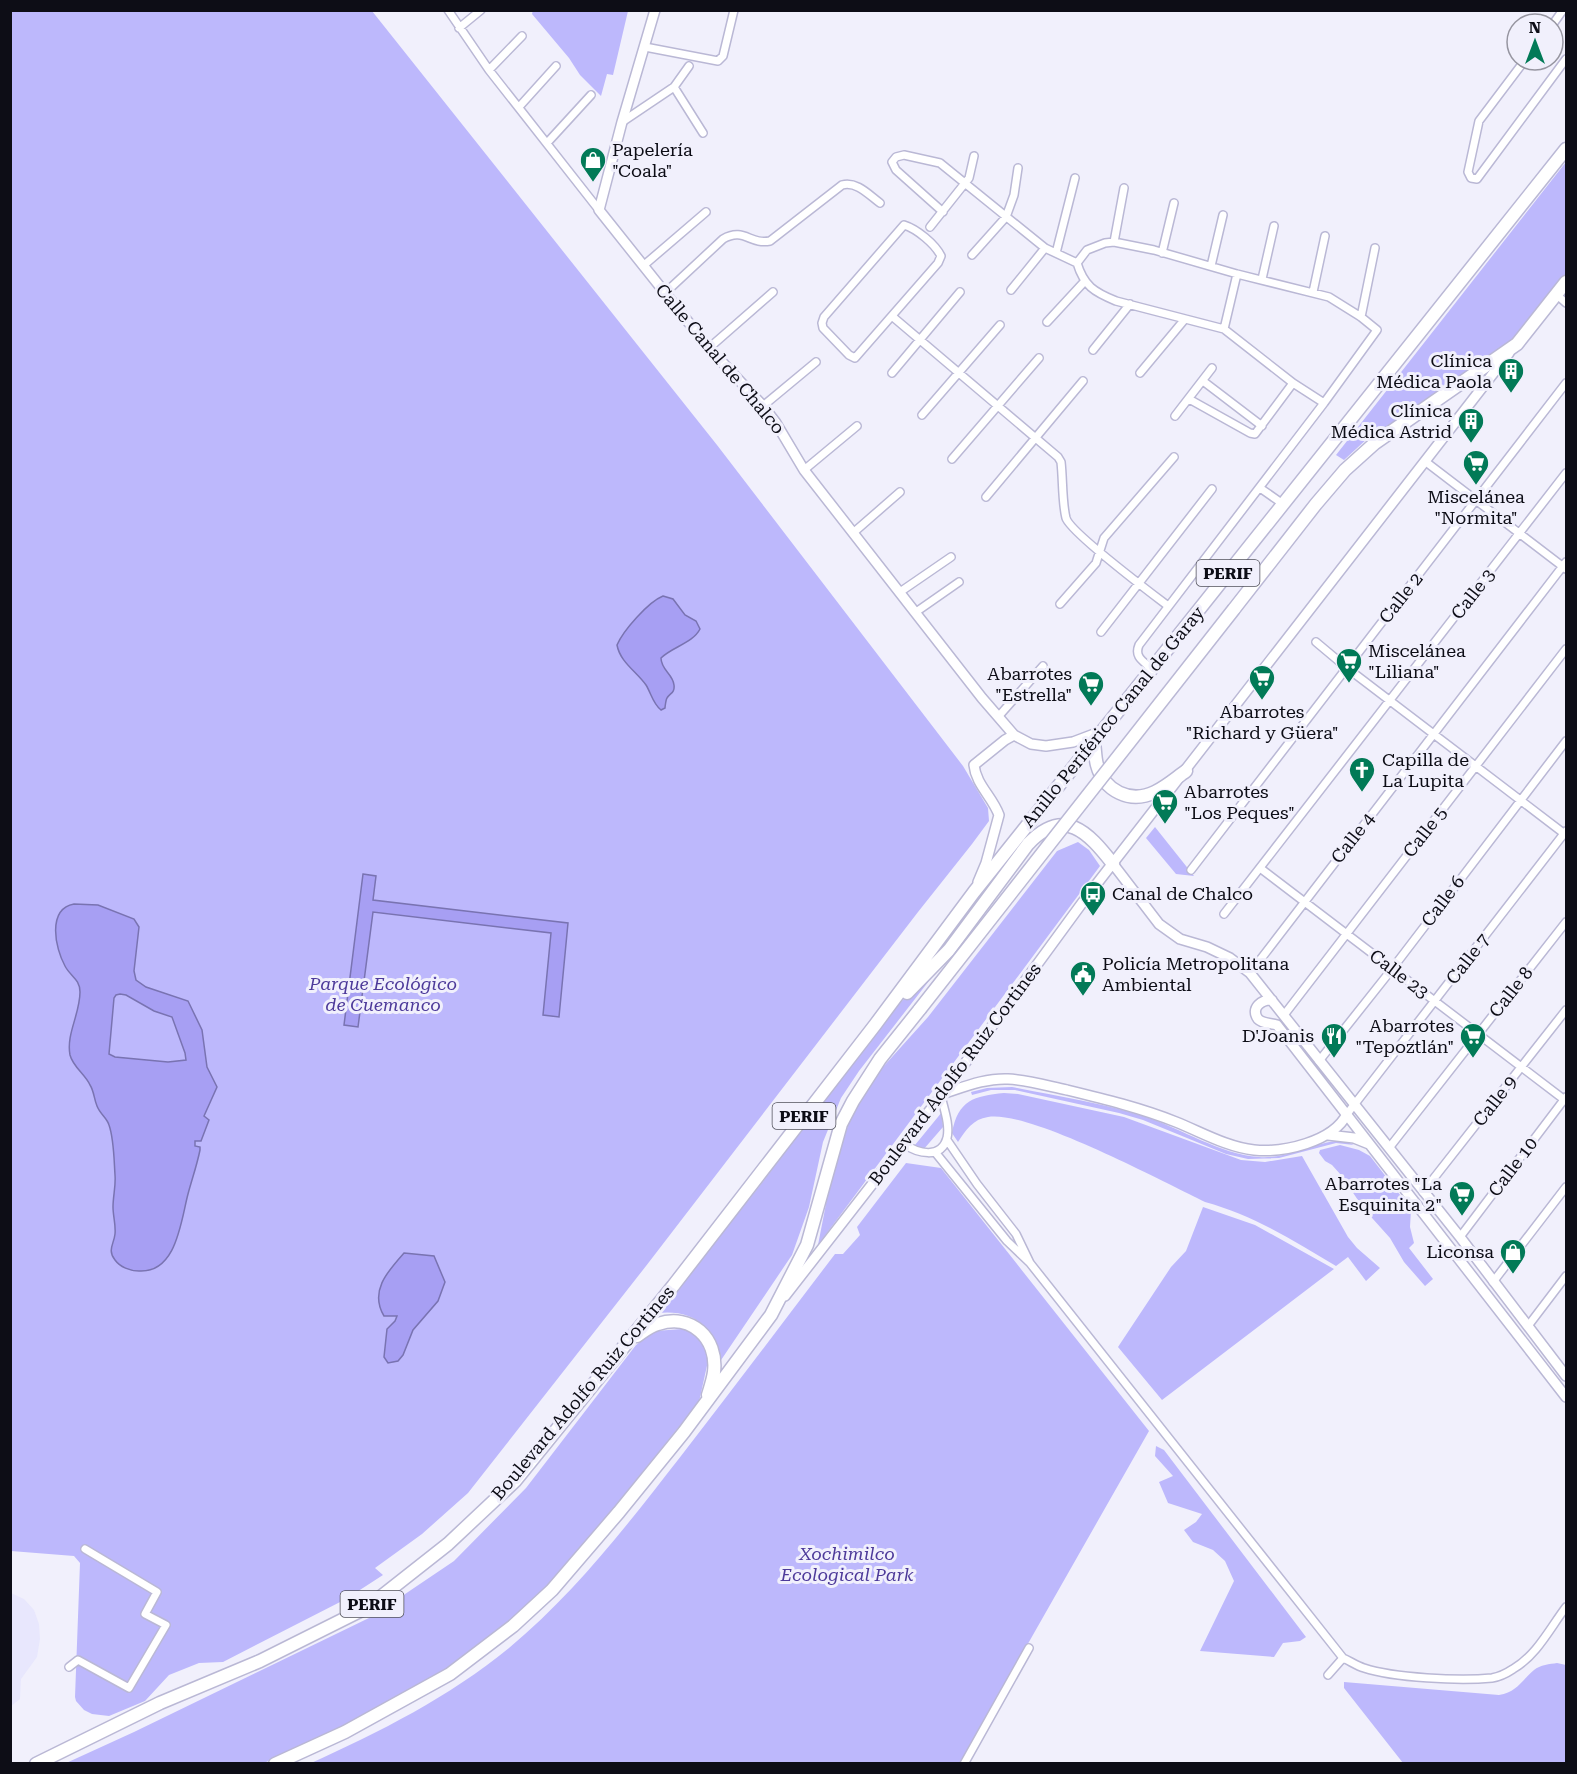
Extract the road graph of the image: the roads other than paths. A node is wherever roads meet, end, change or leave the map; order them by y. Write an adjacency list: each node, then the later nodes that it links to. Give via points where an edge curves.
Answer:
1 (448, 10): 5 (street, Calle Canal de Chalco)
2 (481, 10): 5 (street)
3 (656, 10): 7 (main road)
4 (734, 10): 7 (street, via 723,56 718,61)
5 (459, 28): 10 (street, Calle Canal de Chalco)
6 (522, 36): 10 (street)
7 (645, 47): 16 (main road)
8 (556, 66): 15 (street)
9 (689, 66): 13 (street)
10 (489, 70): 15 (street, Calle Canal de Chalco)
11 (1516, 72): 12 (street, via 1479,121 1468,172 1471,177 1477,178)
12 (1556, 72)
13 (674, 87): 16 (street); 17 (street)
14 (591, 95): 18 (street)
15 (519, 107): 18 (street, Calle Canal de Chalco)
16 (622, 122): 27 (main road)
17 (703, 132)
18 (547, 143): 27 (street, Calle Canal de Chalco)
19 (1566, 149): 94 (highway, Anillo Periférico Canal de Garay / PERIF)
20 (974, 156): 23 (street, via 972,171)
21 (1018, 168): 31 (street)
22 (1075, 177): 38 (street)
23 (964, 184): 29 (street); 29 (street, via 940,163 904,155 892,162); 31 (street)
24 (1124, 188): 35 (street)
25 (880, 204): 52 (street, via 855,185 842,185 770,241 756,241 743,234 723,239)
26 (1174, 204): 39 (street)
27 (599, 210): 42 (main road, Calle Canal de Chalco)
28 (706, 212): 42 (street)
29 (943, 212): 33 (street)
30 (1222, 215): 43 (street)
31 (1006, 217): 36 (street); 40 (street)
32 (1274, 226): 45 (street)
33 (930, 227)
34 (1325, 236): 51 (street)
35 (1114, 242): 39 (street); 41 (street, via 1086,250)
36 (1045, 248): 38 (street); 48 (street)
37 (1375, 248): 56 (street)
38 (1056, 253): 41 (street)
39 (1162, 253): 43 (street)
40 (972, 255)
41 (1077, 262): 46 (street)
42 (644, 266): 52 (main road, Calle Canal de Chalco)
43 (1211, 266): 44 (street)
44 (1237, 274): 45 (street); 60 (street)
45 (1262, 279): 51 (street)
46 (1084, 282): 54 (street, via 1101,295); 58 (street)
47 (1566, 282): 53 (highway, PERIF)
48 (1011, 290)
49 (773, 292): 63 (street)
50 (960, 292): 61 (street)
51 (1313, 292): 56 (street)
52 (665, 293): 63 (main road, Calle Canal de Chalco)
53 (1562, 299): 62 (highway, PERIF)
54 (1130, 304): 57 (street); 64 (street)
55 (892, 317): 55 (street, via 941,256 937,248 904,225 822,323 855,358); 61 (street)
56 (1361, 317): 76 (street, via 1377,330)
57 (1185, 318): 60 (street); 70 (street)
58 (1047, 322)
59 (1000, 325): 69 (street)
60 (1224, 329): 73 (street)
61 (919, 340): 68 (street); 69 (street)
62 (1517, 344): 86 (main road, PERIF); 159 (highway, PERIF, bridge, via 1375,443 1346,470 880,1059 841,1124 807,1245)
63 (709, 348): 78 (main road, Calle Canal de Chalco)
64 (1093, 350)
65 (1039, 358): 77 (street)
66 (816, 362): 78 (street)
67 (1212, 368): 72 (street)
68 (892, 373)
69 (958, 373): 77 (street); 79 (street)
70 (1140, 373)
71 (1083, 381): 83 (street)
72 (1203, 381): 75 (street); 82 (street)
73 (1293, 383): 76 (street); 82 (street)
74 (1566, 383): 93 (street, Calle 2)
75 (1189, 399): 80 (street); 82 (street, via 1250,433 1255,434)
76 (1324, 403): 89 (street)
77 (997, 405): 83 (street); 85 (street)
78 (763, 406): 87 (main road, Calle Canal de Chalco)
79 (922, 415)
80 (1175, 416)
81 (857, 426): 87 (street)
82 (1262, 426)
83 (1036, 438): 92 (street); 97 (street, via 1060,459 1067,521)
84 (1174, 457): 97 (street, via 1104,538)
85 (952, 459)
86 (1426, 462): 93 (street); 120 (main road, PERIF)
87 (804, 470): 95 (main road, Calle Canal de Chalco)
88 (1566, 473): 96 (street, Calle 3)
89 (1260, 488): 94 (street); 104 (street)
90 (1212, 489): 101 (street)
91 (900, 492): 95 (street)
92 (986, 497)
93 (1476, 500): 96 (street); 110 (street, Calle 2)
94 (1283, 504): 111 (highway, Anillo Periférico Canal de Garay / PERIF)
95 (853, 533): 102 (main road, Calle Canal de Chalco)
96 (1520, 533): 99 (street); 112 (street, Calle 3)
97 (1099, 551): 101 (street); 103 (street, via 1096,563)
98 (951, 557): 102 (street)
99 (1565, 566): 115 (street, Calle 4)
100 (959, 582): 105 (street)
101 (1139, 583): 104 (street); 106 (street)
102 (900, 591): 105 (main road, Calle Canal de Chalco)
103 (1060, 604)
104 (1168, 606): 111 (street, via 1137,651 1138,657)
105 (916, 612): 113 (main road, Calle Canal de Chalco)
106 (1101, 632)
107 (1316, 642): 110 (street)
108 (1566, 649): 119 (street, Calle 5)
109 (1043, 666): 113 (street)
110 (1347, 668): 112 (street); 125 (street, Calle 2)
111 (1152, 669): 114 (highway, Anillo Periférico Canal de Garay / PERIF)
112 (1390, 701): 115 (street); 124 (street, Calle 3)
113 (998, 717): 116 (main road, Calle Canal de Chalco)
114 (1103, 731): 116 (main road, Calle Canal de Chalco, via 1073,742 1046,746); 118 (highway, Anillo Periférico Canal de Garay / PERIF)
115 (1434, 734): 119 (street); 127 (street, Calle 4)
116 (1009, 738): 126 (main road, via 974,765 982,790 999,815)
117 (1566, 741): 121 (street, Calle 6)
118 (1094, 742): 120 (highway, via 1097,765 1107,785 1129,797 1156,792); 126 (highway, Anillo Periférico Canal de Garay / PERIF)
119 (1476, 766): 121 (street); 130 (street, Calle 5)
120 (1186, 771): 123 (main road, PERIF)
121 (1520, 800): 122 (street); 131 (street, Calle 6)
122 (1566, 833): 134 (street, Calle 7)
123 (1113, 864): 132 (main road, via 1159,924 1180,939 1230,958); 137 (highway, via 1093,838 1081,830 1067,826 1040,831 949,950); 141 (main road, Boulevard Adolfo Ruiz Cortines / PERIF)
124 (1260, 868): 127 (street, Calle 23); 128 (street, Calle 3)
125 (1191, 870)
126 (974, 891): 137 (highway, Boulevard Adolfo Ruiz Cortines / PERIF)
127 (1304, 902): 130 (street, Calle 23); 132 (street, Calle 4)
128 (1224, 914)
129 (1566, 922): 138 (street, Calle 8)
130 (1347, 934): 131 (street, Calle 23); 136 (street, Calle 5)
131 (1392, 969): 134 (street, Calle 23); 139 (street, Calle 6)
132 (1250, 973): 133 (main road)
133 (1272, 1000): 136 (main road); 144 (main road, via 1263,1000 1257,1006 1258,1019 1277,1025)
134 (1435, 1001): 138 (street, Calle 23); 143 (street, Calle 7)
135 (1566, 1010): 140 (street, Calle 9)
136 (1284, 1015): 139 (main road)
137 (875, 1025): 161 (highway, Boulevard Adolfo Ruiz Cortines / PERIF)
138 (1478, 1034): 140 (street, Calle 23); 149 (street, Calle 8)
139 (1319, 1061): 143 (main road)
140 (1522, 1067): 142 (street, Calle 23); 154 (street, Calle 9)
141 (941, 1095): 145 (main road, via 985,1081 1022,1080 1144,1110 1239,1147 1288,1148); 146 (street); 147 (main road, Boulevard Adolfo Ruiz Cortines / PERIF)
142 (1566, 1099): 155 (street, Calle 10)
143 (1354, 1105): 144 (street, Calle 7); 149 (main road)
144 (1347, 1114): 145 (main road, via 1338,1127); 148 (main road)
145 (1324, 1136): 148 (main road, via 1354,1138)
146 (947, 1140): 150 (street); 151 (street)
147 (904, 1144): 150 (street, via 915,1152); 159 (main road, Boulevard Adolfo Ruiz Cortines / PERIF)
148 (1370, 1145): 163 (main road)
149 (1389, 1148): 154 (main road)
150 (935, 1152): 153 (street)
151 (977, 1184): 153 (street); 156 (street, via 1016,1234)
152 (1566, 1187): 158 (street)
153 (968, 1192): 156 (street)
154 (1423, 1192): 155 (main road)
155 (1460, 1237): 158 (main road)
156 (1030, 1263): 168 (street)
157 (1566, 1276): 160 (street)
158 (1493, 1282): 160 (main road)
159 (771, 1315): 164 (highway, Boulevard Adolfo Ruiz Cortines / PERIF)
160 (1528, 1326): 162 (main road)
161 (631, 1339): 164 (highway, via 657,1324 686,1322 696,1327 705,1335 713,1355 714,1372); 171 (highway, Boulevard Adolfo Ruiz Cortines / PERIF, via 514,1481 448,1544 368,1607)
162 (1565, 1370)
163 (1566, 1397)
164 (706, 1402): 172 (highway, Boulevard Adolfo Ruiz Cortines / PERIF, via 552,1590 513,1626 450,1674 399,1704)
165 (85, 1549): 169 (street, via 157,1592 145,1614 166,1625 129,1688 78,1660)
166 (1566, 1607): 168 (street, via 1528,1656 1514,1669 1494,1678 1384,1673)
167 (1029, 1648): 173 (street)
168 (1343, 1658): 170 (street)
169 (69, 1666)
170 (1328, 1675)
171 (36, 1764)
172 (275, 1764)
173 (964, 1764)

